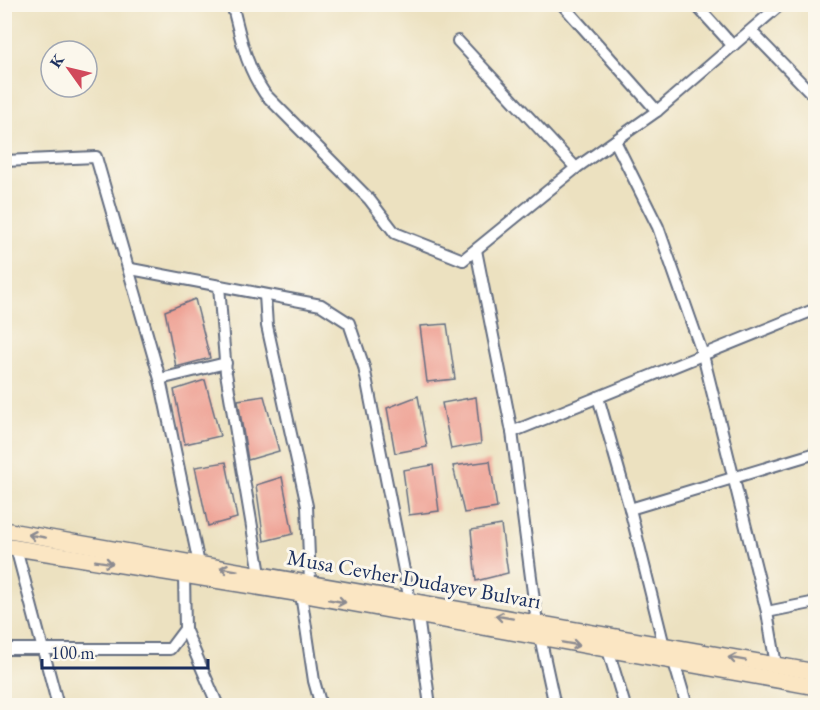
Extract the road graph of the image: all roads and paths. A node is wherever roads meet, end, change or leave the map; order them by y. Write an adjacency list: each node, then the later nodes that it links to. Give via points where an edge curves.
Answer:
1 (232, 4): 13 (street, via 251,74 265,94 369,199 395,233 463,260)
2 (562, 4): 9 (street)
3 (695, 4): 7 (street)
4 (782, 4): 5 (street)
5 (751, 31): 7 (street); 8 (street)
6 (458, 41): 12 (street)
7 (734, 46): 9 (street)
8 (816, 98)
9 (657, 111): 10 (street)
10 (615, 141): 12 (street); 18 (street, via 658,227)
11 (4, 161): 14 (street, via 96,157)
12 (576, 168): 13 (street)
13 (476, 250): 22 (street)
14 (131, 269): 15 (street); 20 (street)
15 (219, 286): 16 (street); 19 (street)
16 (265, 295): 31 (street, via 267,326 307,506); 32 (street, via 321,305 349,323 364,367)
17 (816, 309): 18 (street)
18 (703, 355): 21 (street); 24 (street)
19 (226, 363): 20 (street); 29 (street)
20 (160, 379): 28 (street)
21 (597, 398): 22 (street); 25 (street)
22 (512, 432): 37 (street)
23 (816, 453): 24 (street)
24 (732, 477): 25 (street); 34 (street)
25 (630, 509): 38 (street)
26 (4, 530): 28 (main road, Musa Cevher Dudayev Bulvarı, one-way to 26)
27 (10, 547): 30 (main road, Musa Cevher Dudayev Bulvarı, one-way to 30); 40 (street)
28 (199, 564): 29 (main road, Musa Cevher Dudayev Bulvarı, one-way to 28)
29 (260, 574): 31 (main road, Musa Cevher Dudayev Bulvarı)
30 (184, 575): 31 (main road, Musa Cevher Dudayev Bulvarı); 36 (street)
31 (305, 589): 32 (main road, Musa Cevher Dudayev Bulvarı); 35 (main road, Musa Cevher Dudayev Bulvarı, one-way to 35); 48 (street, via 314,681)
32 (410, 601): 37 (main road, Musa Cevher Dudayev Bulvarı, one-way to 32)
33 (816, 602): 34 (street)
34 (767, 612): 43 (street)
35 (418, 616): 37 (main road, Musa Cevher Dudayev Bulvarı); 49 (street)
36 (185, 629): 40 (street, via 170,649); 47 (street)
37 (538, 631): 38 (main road, Musa Cevher Dudayev Bulvarı); 41 (main road, Musa Cevher Dudayev Bulvarı, one-way to 41); 50 (street)
38 (664, 646): 43 (main road, Musa Cevher Dudayev Bulvarı, one-way to 38)
39 (4, 649): 40 (street)
40 (43, 650): 46 (street)
41 (608, 650): 42 (main road, Musa Cevher Dudayev Bulvarı); 51 (street)
42 (674, 662): 45 (main road, Musa Cevher Dudayev Bulvarı); 52 (street)
43 (776, 666): 44 (main road, Musa Cevher Dudayev Bulvarı)
44 (816, 672)
45 (816, 687)
46 (58, 705)
47 (218, 705)
48 (321, 705)
49 (430, 705)
50 (555, 705)
51 (625, 705)
52 (687, 705)

